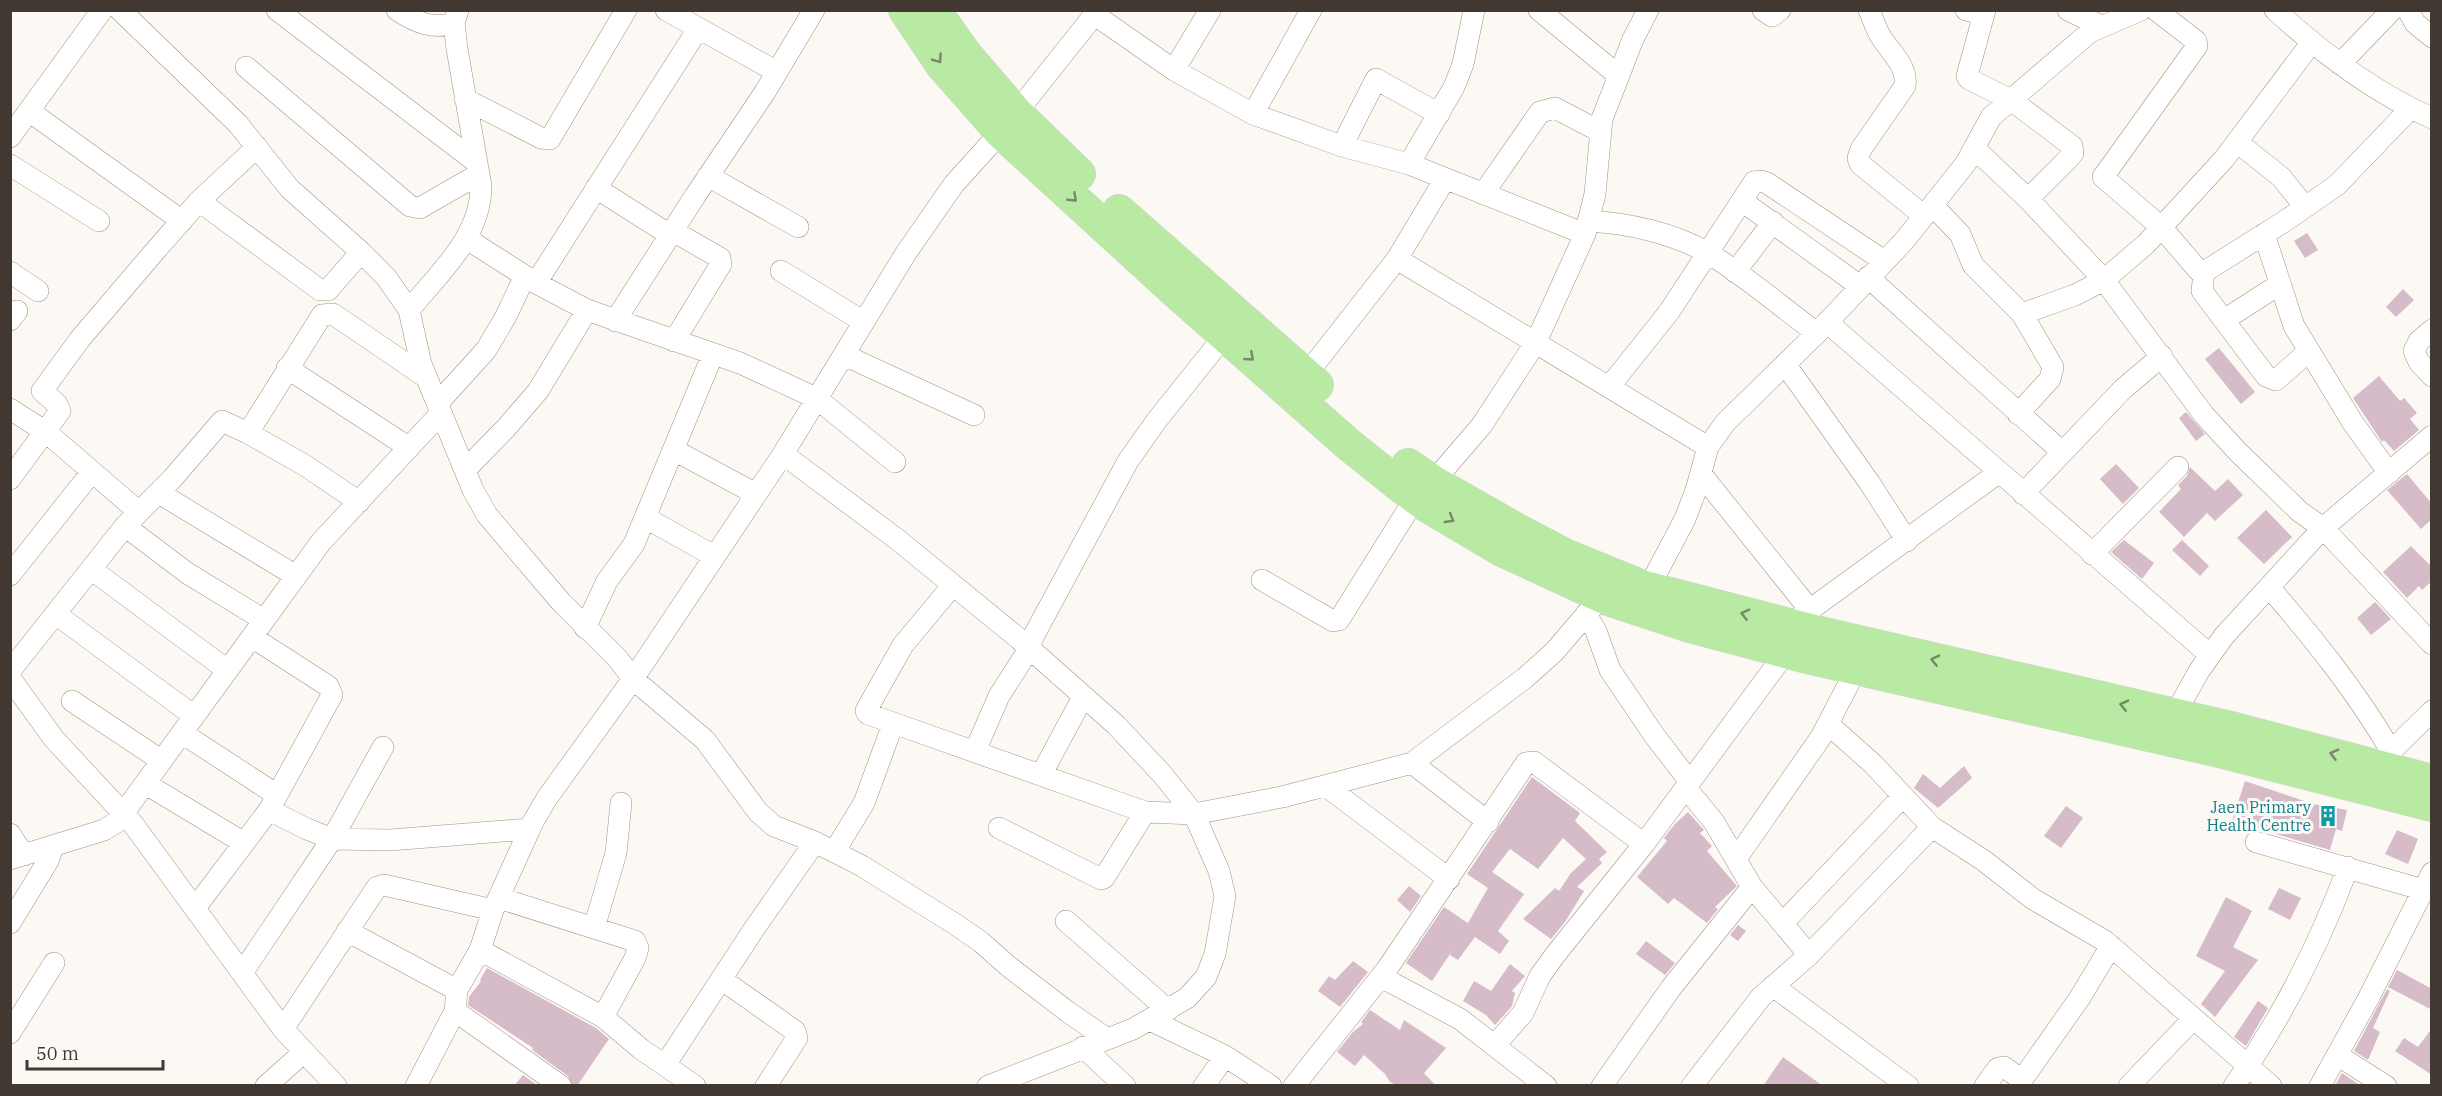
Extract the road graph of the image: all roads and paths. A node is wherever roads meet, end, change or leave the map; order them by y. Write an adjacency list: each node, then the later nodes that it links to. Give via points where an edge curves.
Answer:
1 (102, 10): 39 (street)
2 (120, 10): 48 (street)
3 (277, 10): 52 (street)
4 (397, 10): 26 (street, via 428,25 444,26)
5 (626, 10): 36 (street, via 550,139)
6 (666, 10): 28 (street)
7 (814, 10): 34 (street)
8 (905, 10): 43 (main road, one-way to 43, via 942,65)
9 (1210, 10): 33 (street)
10 (1311, 10): 40 (street)
11 (1474, 10): 41 (street, via 1463,64)
12 (1539, 10): 35 (street)
13 (1648, 10): 35 (street)
14 (1763, 10): 15 (street, via 1772,16)
15 (1780, 10)
16 (1869, 10): 61 (street, via 1906,76 1905,87 1858,158 1860,164)
17 (2067, 10): 27 (street)
18 (2141, 10): 27 (street)
19 (2156, 10): 67 (street, via 2196,40 2197,46 2103,177)
20 (2275, 10): 30 (street)
21 (2392, 10): 31 (street)
22 (2408, 10): 29 (street, via 2415,23)
23 (1978, 12): 37 (street, via 1967,76)
24 (1096, 13): 33 (street); 43 (street)
25 (945, 15): 43 (main road)
26 (456, 17): 36 (street)
27 (2101, 26): 37 (street)
28 (698, 28): 34 (street); 55 (street)
29 (2432, 37)
30 (2312, 42): 31 (street); 46 (street)
31 (2340, 64): 38 (street)
32 (246, 67): 52 (street, via 410,206 420,208)
33 (1174, 70): 40 (street)
34 (777, 72): 53 (street)
35 (1619, 76): 44 (street)
36 (465, 99): 52 (street)
37 (2011, 100): 49 (street, via 1991,117); 57 (street, via 2072,146 2073,153)
38 (2411, 108): 42 (street); 60 (street, via 2337,185)
39 (29, 111): 45 (street); 62 (street)
40 (1253, 114): 47 (street)
41 (1438, 114): 47 (street, via 1376,79); 50 (street)
42 (2432, 118)
43 (1009, 123): 89 (street, via 954,184); 92 (main road, one-way to 92); 101 (main road, via 1102,196)
44 (1599, 131): 56 (street, via 1555,108 1540,112); 66 (street, via 1595,194)
45 (10, 137)
46 (2237, 142): 60 (street, via 2281,177); 67 (street)
47 (1342, 146): 50 (street)
48 (257, 147): 58 (street); 71 (street, via 290,189)
49 (1974, 148): 57 (street); 61 (street)
50 (1409, 164): 54 (street)
51 (10, 165): 63 (street)
52 (477, 168): 70 (street, via 481,203)
53 (708, 176): 65 (street); 68 (street)
54 (1445, 179): 56 (street); 73 (street)
55 (596, 188): 68 (street); 79 (street)
56 (1484, 194): 66 (street)
57 (2028, 199): 80 (street)
58 (199, 201): 62 (street); 71 (street, via 320,290 328,290)
59 (1742, 201): 64 (street); 72 (street); 74 (street, via 1754,182 1761,180)
60 (2305, 207): 69 (street)
61 (1928, 211): 74 (street); 86 (street, via 1960,234 1972,265)
62 (182, 220): 110 (street, via 80,339 42,391 60,411)
63 (99, 221)
64 (1773, 222): 77 (street); 81 (street)
65 (798, 227)
66 (1587, 228): 72 (street, via 1608,222 1666,235); 94 (street)
67 (2162, 228): 78 (street); 80 (street)
68 (671, 233): 88 (street); 93 (street, via 720,258 721,264)
69 (2264, 234): 78 (street); 82 (street)
70 (467, 239): 79 (street); 84 (street)
71 (361, 252): 84 (street, via 386,277)
72 (1708, 253): 77 (street); 104 (street, via 1669,312)
73 (1397, 259): 94 (street); 101 (street)
74 (1884, 261): 81 (street)
75 (781, 271): 89 (street)
76 (10, 272): 83 (street)
77 (1735, 272): 90 (street)
78 (2204, 272): 87 (street, via 2202,291)
79 (531, 280): 85 (street); 106 (street, via 486,350)
80 (2104, 280): 86 (street); 98 (street)
81 (1864, 282): 90 (street); 108 (street)
82 (2280, 284): 87 (street); 95 (street, via 2294,326)
83 (39, 291)
84 (409, 310): 103 (street, via 417,354)
85 (587, 310): 88 (street); 120 (street, via 538,391)
86 (2022, 314): 108 (street, via 2053,367 2050,379)
87 (2224, 320): 95 (street, via 2271,379 2276,380)
88 (615, 321): 93 (street)
89 (864, 322): 97 (street)
90 (1822, 328): 99 (street); 121 (street)
91 (2432, 330): 102 (street, via 2414,351)
92 (1225, 335): 126 (main road, one-way to 126, via 1348,444); 150 (street, via 1128,461)
93 (674, 341): 96 (street)
94 (1536, 342): 104 (street); 126 (street, via 1482,425)
95 (2308, 352): 123 (street)
96 (713, 354): 105 (street); 115 (street)
97 (844, 355): 105 (street); 109 (street)
98 (2162, 356): 116 (street, via 2123,389); 133 (street, via 2204,415 2238,452 2300,512)
99 (1785, 364): 114 (street, via 1725,423); 134 (street)
100 (287, 368): 103 (street, via 322,315 333,314); 111 (street); 113 (street)
101 (1306, 375): 126 (main road, via 1399,459)
102 (2432, 376)
103 (427, 378): 106 (street)
104 (1610, 387): 114 (street)
105 (816, 398): 117 (street); 118 (street)
106 (439, 408): 113 (street); 120 (street)
107 (10, 409): 110 (street)
108 (2018, 414): 116 (street)
109 (974, 415)
110 (46, 432): 122 (street); 125 (street)
111 (248, 433): 127 (street, via 226,421 219,423); 130 (street)
112 (2428, 446): 123 (street)
113 (408, 447): 130 (street)
114 (1708, 447): 124 (street)
115 (675, 450): 128 (street); 131 (street)
116 (2062, 452): 129 (street)
117 (783, 454): 128 (street); 141 (street)
118 (895, 462)
119 (2178, 467): 135 (street)
120 (465, 470): 147 (street, via 487,515)
121 (1998, 472): 129 (street); 134 (street)
122 (91, 473): 132 (street); 138 (street)
123 (2389, 473): 133 (street)
124 (1701, 474): 143 (street, via 1684,519); 148 (street)
125 (10, 479)
126 (1424, 490): 140 (street, via 1339,620 1333,621); 143 (main road); 144 (main road, one-way to 144, via 1502,550)
127 (159, 493): 132 (street); 139 (street)
128 (756, 494): 136 (street)
129 (2023, 494): 135 (street)
130 (359, 502): 139 (street, via 321,542)
131 (646, 518): 136 (street); 147 (street, via 634,544 607,581)
132 (132, 519): 137 (street); 146 (street, via 187,573)
133 (2323, 528): 142 (street); 149 (street)
134 (1907, 541): 148 (street)
135 (2092, 554): 151 (street)
136 (714, 556): 156 (street)
137 (91, 569): 145 (street); 153 (street)
138 (10, 575)
139 (296, 576): 146 (street)
140 (1262, 580)
141 (953, 585): 150 (street); 163 (street, via 903,645 866,711)
142 (2269, 587): 151 (street); 168 (street, via 2366,708)
143 (1648, 589): 148 (main road, one-way to 143)
144 (1594, 605): 148 (main road, via 1679,623); 170 (street, via 1554,652 1525,678); 174 (street, via 1596,631 1610,670)
145 (57, 615): 154 (street); 161 (street)
146 (258, 628): 153 (street); 177 (street, via 327,686 332,695)
147 (585, 628): 156 (street)
148 (1795, 629): 152 (main road); 162 (main road, one-way to 148); 174 (street)
149 (2432, 644)
150 (1029, 649): 157 (street); 167 (street, via 999,696)
151 (2210, 655): 162 (street)
152 (1857, 668): 164 (street); 179 (main road, via 2215,750)
153 (227, 670): 161 (street)
154 (10, 671)
155 (10, 678): 159 (street)
156 (633, 679): 186 (street); 189 (street, via 705,740 758,812 774,826)
157 (1083, 697): 171 (street); 182 (street, via 1134,742)
158 (72, 701): 169 (street)
159 (19, 708): 181 (street, via 54,739)
160 (2432, 711): 168 (street)
161 (194, 716): 165 (street)
162 (2174, 716): 168 (main road, one-way to 162)
163 (893, 724): 167 (street); 194 (street, via 864,803)
164 (1828, 724): 176 (street); 196 (street)
165 (182, 733): 169 (street); 177 (street)
166 (383, 747): 188 (street)
167 (975, 751): 171 (street)
168 (2383, 758): 172 (main road)
169 (162, 761): 173 (street)
170 (1412, 763): 175 (street); 183 (street)
171 (1041, 775): 180 (street)
172 (2432, 781)
173 (146, 783): 181 (street); 191 (street)
174 (1688, 785): 192 (street); 196 (street)
175 (1326, 786): 182 (street); 198 (street)
176 (1903, 796): 184 (street); 205 (street)
177 (273, 803): 188 (street, via 307,830); 191 (street)
178 (621, 803): 206 (street, via 615,853)
179 (2432, 806)
180 (1145, 812): 182 (street); 185 (street, via 1101,879)
181 (124, 814): 193 (street, via 104,830); 202 (street)
182 (1194, 814): 217 (street, via 1219,871 1225,896 1215,954 1206,977 1187,998)
183 (1488, 822): 192 (street, via 1524,765 1534,762); 198 (street)
184 (1932, 827): 208 (street, via 2033,898); 210 (street)
185 (999, 828)
186 (530, 829): 188 (street, via 390,840); 201 (street)
187 (10, 834): 195 (street)
188 (332, 839): 212 (street)
189 (815, 842): 194 (street); 214 (street)
190 (2256, 842): 197 (street)
191 (244, 843): 202 (street)
192 (1644, 844): 223 (street, via 1555,955 1523,1013)
193 (53, 846): 195 (street); 204 (street, via 45,867)
194 (834, 852): 222 (street, via 981,942 1059,1006)
195 (17, 857)
196 (1736, 859): 200 (street)
197 (2348, 867): 199 (street); 229 (street, via 2321,933)
198 (1449, 879): 213 (street)
199 (2428, 882): 226 (street)
200 (1752, 886): 205 (street); 243 (street, via 1671,988)
201 (496, 904): 206 (street); 207 (street, via 384,885 377,887); 209 (street)
202 (195, 908): 212 (street)
203 (1066, 921): 217 (street)
204 (10, 923)
205 (1783, 924): 210 (street)
206 (594, 928): 218 (street, via 635,941 638,948)
207 (347, 931): 216 (street); 220 (street)
208 (2111, 946): 219 (street); 245 (street, via 2024,1077 1998,1068)
209 (480, 950): 216 (street); 218 (street)
210 (1809, 955): 215 (street)
211 (54, 963): 221 (street)
212 (243, 974): 220 (street)
213 (1381, 977): 223 (street, via 1441,1007); 242 (street)
214 (721, 979): 228 (street); 237 (street, via 795,1031 797,1038)
215 (1773, 986): 230 (street); 244 (street)
216 (456, 1000): 234 (street); 235 (street)
217 (1159, 1015): 222 (street); 227 (street)
218 (603, 1017): 228 (street)
219 (2193, 1019): 229 (street); 246 (street)
220 (283, 1029): 225 (street)
221 (10, 1034)
222 (1106, 1038): 224 (street)
223 (1495, 1045): 231 (street)
224 (1083, 1047): 238 (street); 239 (street)
225 (304, 1052): 232 (street); 233 (street)
226 (2337, 1055): 249 (street); 250 (street)
227 (1225, 1056): 240 (street); 241 (street)
228 (665, 1065): 236 (street)
229 (2247, 1066): 247 (street); 248 (street)
230 (1895, 1082)
231 (1544, 1085)
232 (266, 1086)
233 (336, 1086)
234 (416, 1086)
235 (561, 1086)
236 (695, 1086)
237 (766, 1086)
238 (988, 1086)
239 (1125, 1086)
240 (1204, 1086)
241 (1271, 1086)
242 (1294, 1086)
243 (1602, 1086)
244 (1692, 1086)
245 (1985, 1086)
246 (2129, 1086)
247 (2234, 1086)
248 (2271, 1086)
249 (2320, 1086)
250 (2386, 1086)

